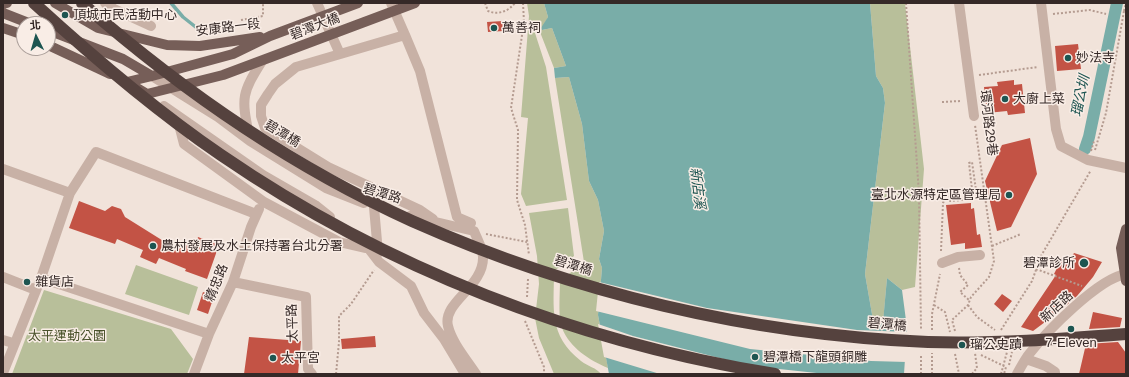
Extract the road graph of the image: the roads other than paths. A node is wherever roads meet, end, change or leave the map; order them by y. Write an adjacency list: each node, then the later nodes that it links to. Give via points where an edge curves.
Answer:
1 (7, 3): 12 (main road)
2 (34, 3): 60 (highway, via 132,88 220,155 294,202 375,247 458,285 540,316 624,342)
3 (55, 3): 20 (main road, 安康路一段, via 98,28 167,45 200,46)
4 (82, 3): 51 (highway, 碧潭橋, via 116,33 200,98 264,140 346,187 411,220 514,262 623,296 737,322 825,334 928,342 1034,342)
5 (105, 3): 15 (street)
6 (317, 3): 22 (street)
7 (358, 3): 20 (main road, 碧潭大橋)
8 (391, 3): 19 (street)
9 (415, 3): 23 (main road, 碧潭大橋)
10 (959, 3): 29 (street, 環河路29巷)
11 (1041, 3): 31 (street, via 1056,129 1061,146 1078,155)
12 (3, 4)
13 (3, 13): 14 (main road)
14 (16, 18)
15 (151, 26)
16 (3, 28): 17 (main road)
17 (16, 32)
18 (56, 33): 24 (main road, via 123,59)
19 (405, 35): 22 (street); 39 (street, via 420,71 457,217)
20 (270, 36): 24 (main road, 安康路一段, via 233,54)
21 (56, 49): 25 (main road)
22 (340, 54): 33 (street, via 291,70 268,94 261,105 261,116 265,128 328,168)
23 (262, 60): 26 (main road, 碧潭大橋, via 223,75); 30 (street, via 246,87 243,109)
24 (152, 76): 25 (main road, 安康路一段); 26 (street, 碧潭路)
25 (127, 82): 27 (main road)
26 (174, 89): 27 (main road); 30 (street, 碧潭路)
27 (147, 94): 28 (street)
28 (177, 116): 35 (street, via 184,144); 41 (street, via 263,175 315,205)
29 (974, 116)
30 (250, 140): 36 (street, 碧潭路, via 326,188)
31 (1126, 168)
32 (3, 169): 34 (street)
33 (365, 185): 36 (street); 38 (street, via 420,210)
34 (70, 193): 37 (street, via 96,152); 47 (street)
35 (264, 202): 37 (street, 精忠路); 41 (street, via 339,242)
36 (374, 207): 38 (street, 碧潭路); 43 (street)
37 (256, 214): 48 (street, 精忠路)
38 (439, 223): 39 (street, 碧潭路)
39 (472, 227): 59 (street, via 483,256 482,271 459,298 449,314 447,325)
40 (1126, 229): 45 (main road, via 1121,248)
41 (368, 249): 43 (street)
42 (980, 255): 44 (street, via 958,257)
43 (379, 262): 58 (street, via 411,286 424,313 444,339)
44 (942, 263)
45 (1125, 276): 54 (street, 新店路, via 1099,285 1046,335)
46 (3, 277): 49 (street)
47 (40, 278): 49 (street); 50 (street)
48 (233, 282): 50 (street, 精忠路); 57 (street, 太平路, via 306,297 308,369)
49 (36, 290): 53 (street)
50 (209, 334): 56 (street, 精忠路)
51 (1126, 334)
52 (3, 340): 53 (street)
53 (14, 343): 55 (street)
54 (1026, 359): 61 (street, 新店路); 62 (street, via 1046,366)
55 (3, 371)
56 (194, 374)
57 (312, 374)
58 (465, 374)
59 (476, 374)
60 (775, 374)
61 (1017, 374)
62 (1055, 374)

